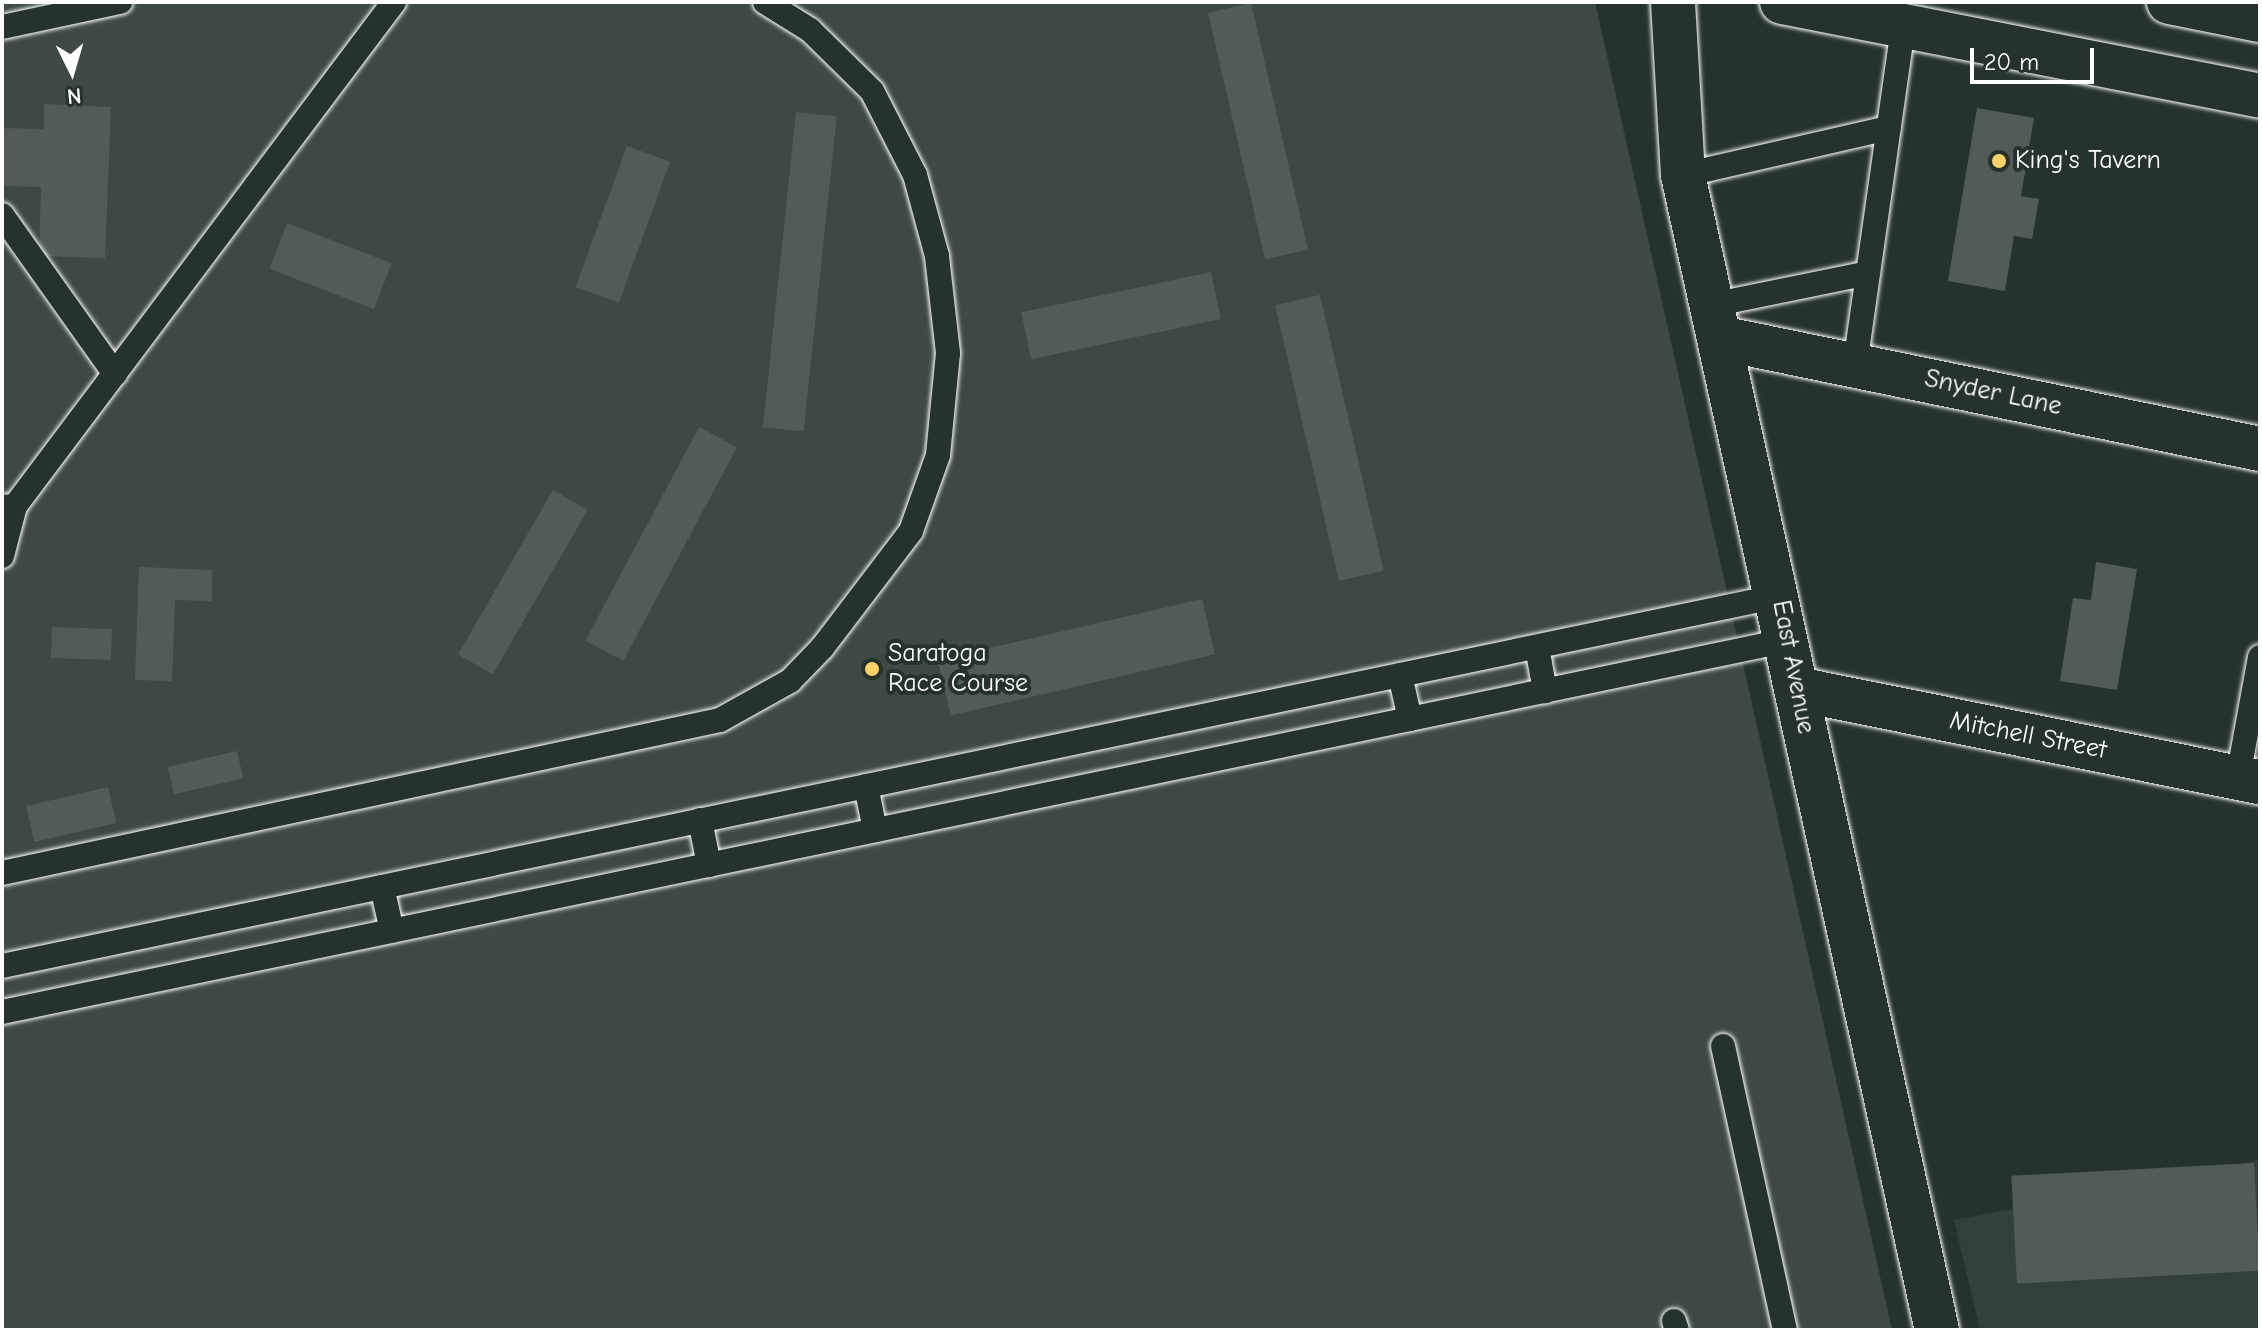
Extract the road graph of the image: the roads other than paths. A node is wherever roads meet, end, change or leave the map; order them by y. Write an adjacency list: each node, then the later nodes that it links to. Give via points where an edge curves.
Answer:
1 (120, 2): 9 (lane)
2 (394, 2): 17 (lane)
3 (765, 2): 34 (lane, via 810,30 872,91 915,175 937,256 948,353 938,455 911,531 822,648 790,681 707,724)
4 (1673, 2): 12 (street, East Avenue)
5 (1782, 2): 8 (street)
6 (2169, 2): 7 (street)
7 (2260, 20)
8 (1903, 26): 10 (street); 11 (lane)
9 (2, 27)
10 (2260, 96)
11 (1889, 128): 12 (lane); 14 (lane)
12 (1683, 175): 15 (street, East Avenue)
13 (2, 215): 17 (lane)
14 (1868, 273): 15 (lane); 16 (lane)
15 (1720, 322): 16 (street, Snyder Lane); 21 (street, East Avenue)
16 (1855, 365): 18 (street, Snyder Lane)
17 (115, 374): 19 (lane)
18 (2260, 449)
19 (9, 507): 20 (lane)
20 (2, 556)
21 (1779, 596): 22 (street, East Avenue); 23 (lane)
22 (1789, 640): 26 (street, East Avenue); 27 (lane)
23 (1537, 647): 25 (lane); 27 (lane)
24 (2260, 657): 29 (lane)
25 (1400, 675): 28 (lane); 30 (lane)
26 (1797, 689): 29 (street, Mitchell Street); 41 (street, East Avenue)
27 (1545, 691): 28 (lane)
28 (1410, 719): 32 (lane)
29 (2249, 780)
30 (866, 786): 31 (lane); 32 (lane)
31 (700, 820): 33 (lane); 35 (lane)
32 (875, 830): 33 (lane)
33 (709, 865): 36 (lane)
34 (2, 873)
35 (382, 887): 36 (lane); 37 (lane)
36 (392, 931): 38 (lane)
37 (2, 966)
38 (2, 1012)
39 (1723, 1046): 40 (lane)
40 (1785, 1330)
41 (1937, 1330)

